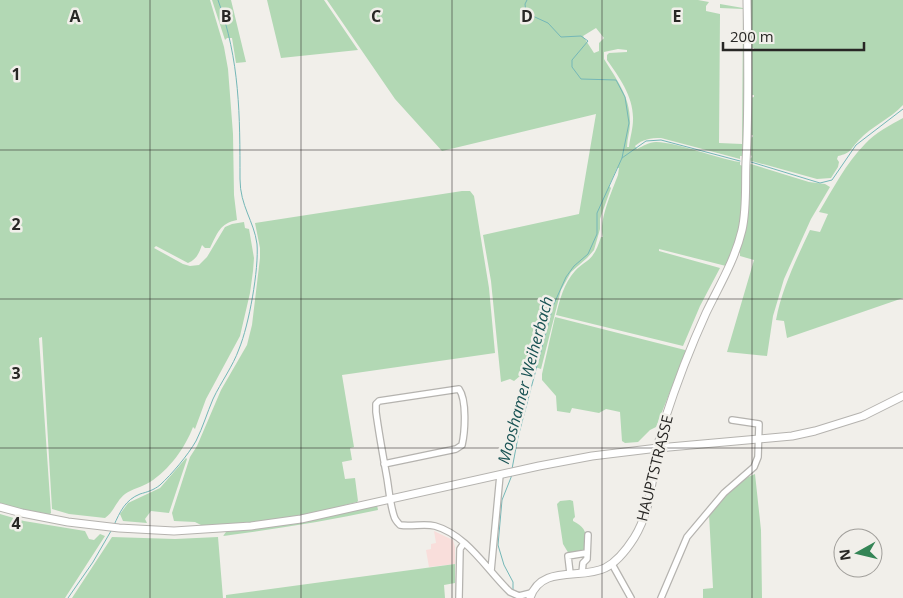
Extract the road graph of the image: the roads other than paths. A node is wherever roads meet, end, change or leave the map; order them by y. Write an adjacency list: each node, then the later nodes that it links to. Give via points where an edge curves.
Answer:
1 (748, 0): 5 (main road, HAUPTSTRASSE, via 742,228 676,388)
2 (903, 396): 4 (main road, via 863,416 832,426)
3 (732, 420): 4 (street, via 759,424)
4 (758, 440): 5 (main road); 21 (street, via 754,467 724,493 687,537)
5 (658, 448): 7 (main road, via 592,456); 13 (main road, HAUPTSTRASSE, via 643,521 634,540)
6 (384, 464): 6 (street, via 376,404 459,389 464,410 462,445); 8 (street)
7 (503, 474): 8 (main road); 14 (street)
8 (390, 499): 9 (main road, via 301,519 244,527 174,531 107,527); 11 (street, via 393,515 400,525 434,526)
9 (0, 507)
10 (588, 535): 12 (street)
11 (464, 543): 14 (street); 19 (street, via 460,549)
12 (586, 553): 15 (street, via 568,556); 16 (street)
13 (612, 564): 16 (main road, HAUPTSTRASSE); 20 (street)
14 (491, 571): 17 (street)
15 (570, 573): 16 (main road, HAUPTSTRASSE); 18 (main road, HAUPTSTRASSE, via 547,579)
16 (582, 573)
17 (514, 595): 18 (street)
18 (530, 595)
19 (458, 598)
20 (630, 598)
21 (662, 598)

